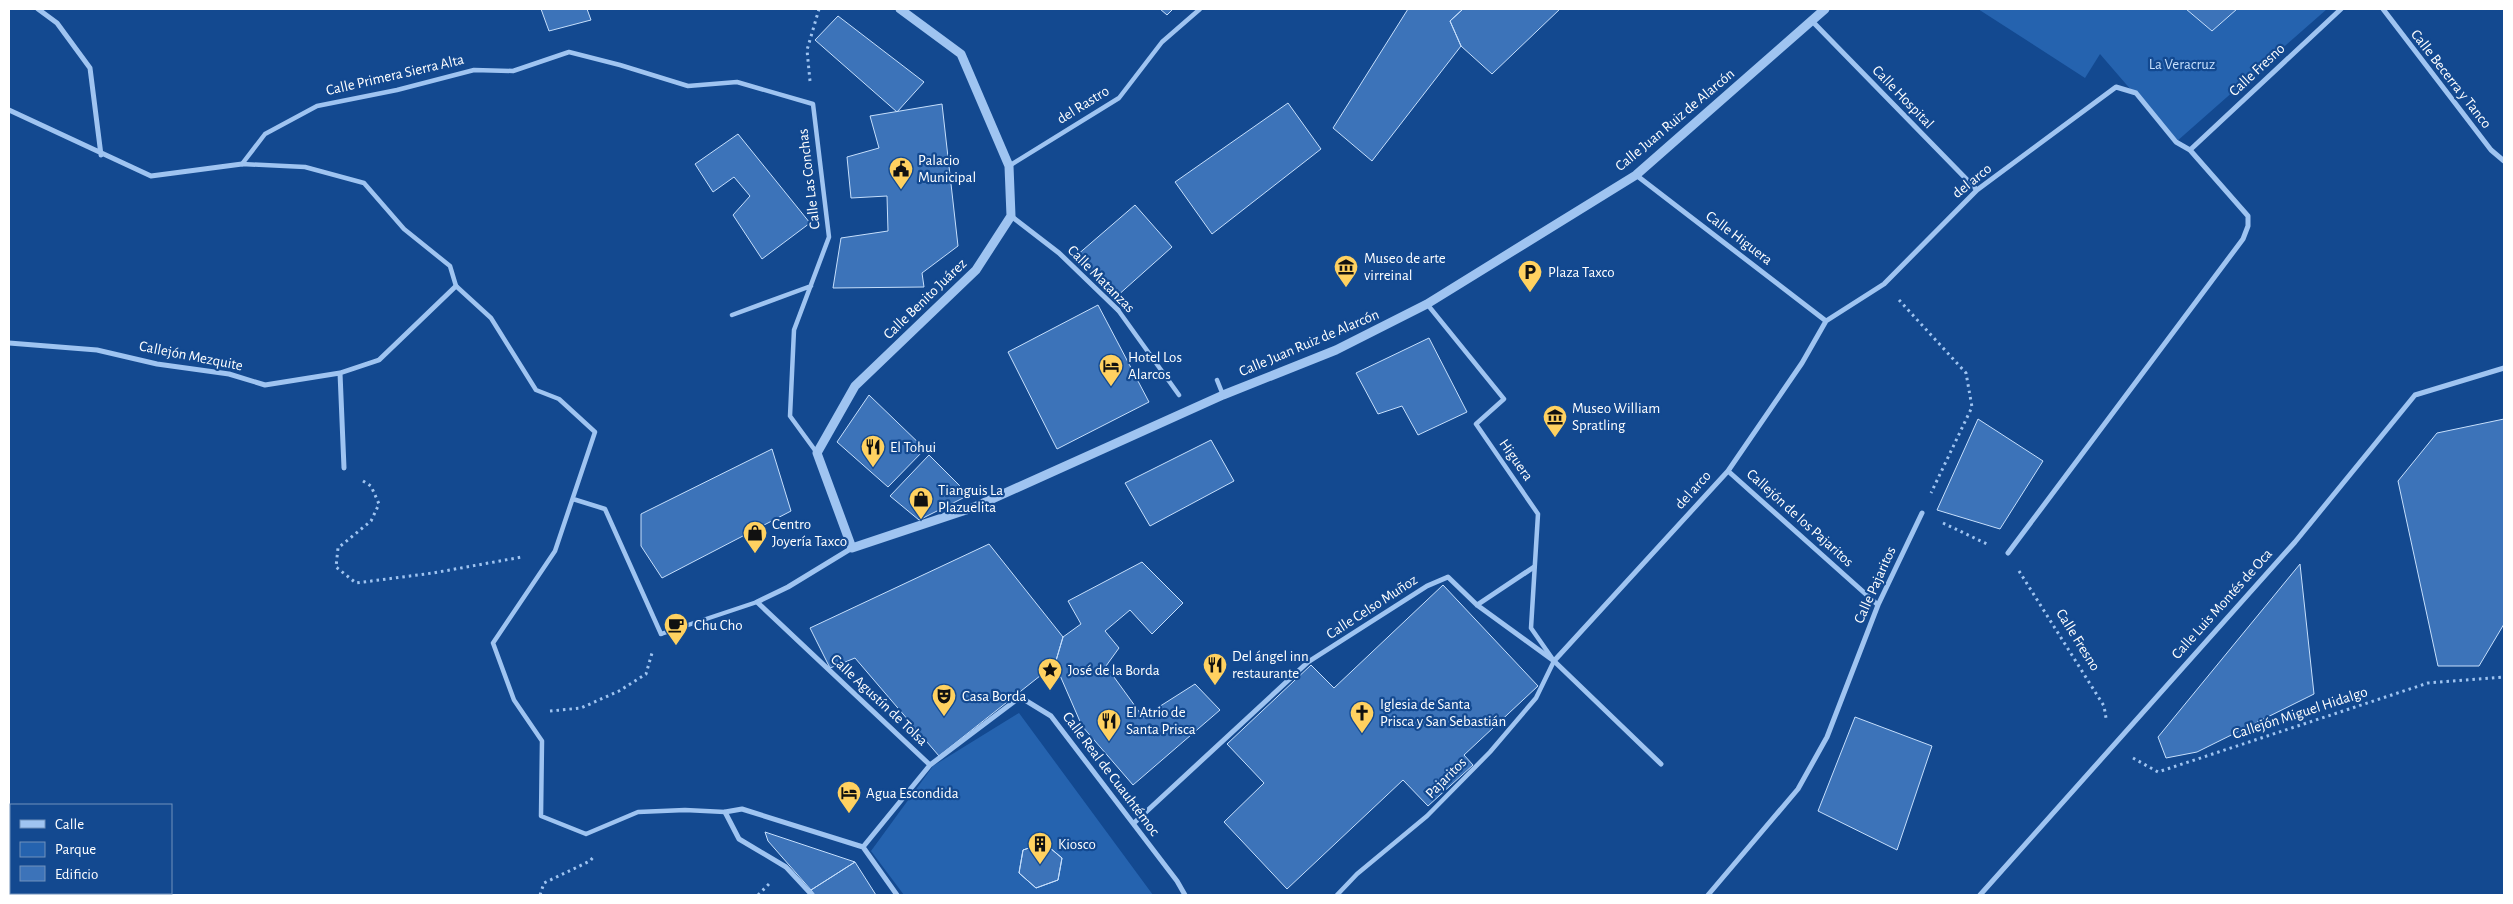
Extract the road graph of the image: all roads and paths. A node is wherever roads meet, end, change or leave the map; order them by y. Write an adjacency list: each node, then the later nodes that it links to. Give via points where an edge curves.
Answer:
1 (38, 9): 12 (street, via 57,22 90,68)
2 (819, 9): 9 (path, via 807,50)
3 (900, 9): 15 (street, via 960,54)
4 (1200, 9): 15 (street, del Rastro, via 1162,42 1119,98)
5 (1825, 9): 8 (street, Calle Juan Ruiz de Alarcón)
6 (2341, 9): 11 (street, Calle Fresno)
7 (2382, 9): 13 (street, Calle Becerra y Tanco, via 2491,150)
8 (1812, 21): 16 (street, Calle Juan Ruiz de Alarcón); 17 (street, Calle Hospital)
9 (813, 104): 14 (street, Calle Primera Sierra Alta, via 737,82 688,86 569,52 513,71 474,70 317,106 265,134); 21 (street, Calle Las Conchas, via 829,238)
10 (9, 110): 12 (street)
11 (2190, 150): 17 (street, del arco, via 2176,142 2136,93 2116,87); 39 (street, del arco, via 2248,216 2243,239)
12 (101, 154): 14 (street, via 151,176)
13 (2504, 161)
14 (242, 164): 20 (street, via 305,167 364,183 404,229 450,266)
15 (1008, 166): 18 (street)
16 (1636, 175): 22 (street, Calle Juan Ruiz de Alarcón); 25 (street, Calle Higuera)
17 (1977, 190): 19 (street, del arco)
18 (1011, 216): 23 (street, Calle Matanzas, via 1059,253); 32 (street, Calle Benito Juárez, via 976,270 855,386)
19 (1884, 284): 25 (street, del arco); 36 (path, via 1966,373 1972,407)
20 (456, 286): 28 (street, Callejón Mezquite, via 379,360); 35 (street, via 491,318 536,390 559,399 595,432)
21 (811, 286): 24 (street); 32 (street, Calle Las Conchas, via 794,330 790,416)
22 (1427, 304): 31 (street, Calle Juan Ruiz de Alarcón, via 1336,350); 40 (street, Higuera, via 1504,399 1476,424 1538,514)
23 (1118, 310): 30 (street, Calle Matanzas)
24 (732, 315)
25 (1826, 321): 34 (street, del arco, via 1802,363)
26 (9, 343): 28 (street, Callejón Mezquite, via 97,350 157,364 229,374 265,385)
27 (2504, 368): 48 (street, Calle Luis Montés de Oca, via 2415,395 2295,542)
28 (340, 373): 33 (street)
29 (1217, 380): 31 (street)
30 (1179, 395)
31 (1223, 395): 37 (street, Calle Juan Ruiz de Alarcón, via 972,508)
32 (817, 453): 37 (street)
33 (344, 468): 38 (path, via 371,486 379,504 371,521 338,548 336,567 356,583 433,573)
34 (1728, 471): 43 (street, Callejón de los Pajaritos); 45 (street, del arco)
35 (573, 498): 38 (street); 44 (street, via 606,509)
36 (1922, 513): 39 (path); 43 (street, Calle Pajaritos)
37 (852, 548): 41 (street, via 788,587)
38 (555, 550): 47 (street, via 493,642)
39 (2008, 554): 48 (path, Calle Fresno, via 2104,706)
40 (1534, 567): 42 (street); 45 (street, Higuera, via 1531,628)
41 (756, 602): 44 (lane); 50 (street, Calle Agustín de Tolsa)
42 (1478, 605): 45 (street); 52 (street, Calle Celso Muñoz, via 1448,577 1427,586 1308,662)
43 (1878, 605): 58 (street, Calle Pajaritos, via 1827,737 1798,790)
44 (661, 634): 47 (path, via 652,641 646,674 581,708 540,712)
45 (1554, 661): 49 (street); 57 (street, Pajaritos, via 1536,698 1490,752 1426,816)
46 (2504, 677): 48 (path, Callejón Miguel Hidalgo, via 2428,684 2158,772)
47 (514, 700): 51 (street, via 542,741 541,816 586,834 638,812)
48 (2111, 746): 59 (street, Calle Luis Montés de Oca)
49 (1661, 764)
50 (930, 765): 52 (street, Calle Real de Cuauhtémoc, via 1020,698 1051,716); 53 (street, Calle Agustín de Tolsa)
51 (725, 812): 53 (street, via 742,809); 54 (street, via 739,839 786,867)
52 (1134, 823): 56 (street, Calle Real de Cuauhtémoc)
53 (863, 847): 55 (street)
54 (812, 895)
55 (898, 895)
56 (1184, 895)
57 (1337, 895)
58 (1708, 895)
59 (1980, 895)

